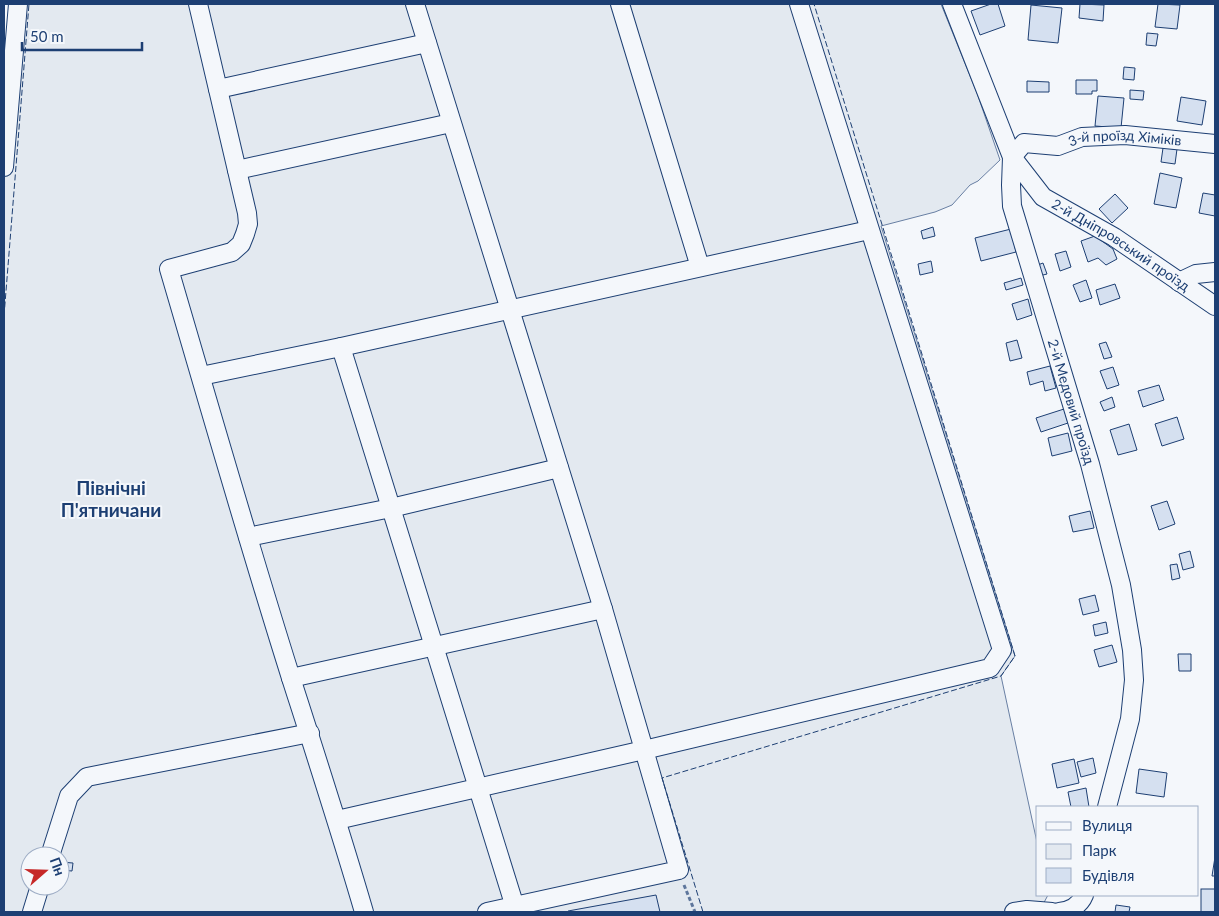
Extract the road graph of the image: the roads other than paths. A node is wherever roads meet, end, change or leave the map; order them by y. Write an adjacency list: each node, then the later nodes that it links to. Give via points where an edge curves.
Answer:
1 (18, 4): 12 (street)
2 (201, 4): 8 (street)
3 (415, 4): 7 (street)
4 (620, 4): 15 (street)
5 (799, 4): 14 (street)
6 (952, 4): 11 (street, 2-й Медовий проїзд)
7 (428, 43): 8 (street); 9 (street)
8 (218, 89): 13 (street)
9 (452, 123): 13 (street); 19 (street)
10 (1215, 144): 11 (street, 3-й проїзд Хіміків, via 1125,135 1082,137 1058,146 1024,142)
11 (1012, 157): 17 (street, 2-й Дніпровський проїзд, via 1044,197 1114,237); 31 (street, 2-й Медовий проїзд, via 1012,206 1090,464 1122,585 1132,650 1134,680 1130,719)
12 (4, 167)
13 (237, 170): 21 (street, via 248,213 241,244 232,252 169,269)
14 (869, 230): 15 (street); 29 (street, via 1002,650 990,668)
15 (700, 267): 19 (street)
16 (1215, 272): 17 (street, via 1196,274)
17 (1179, 282): 18 (street, 2-й Дніпровський проїзд)
18 (1215, 306)
19 (510, 309): 20 (street); 22 (street)
20 (341, 347): 21 (street); 23 (street)
21 (200, 376): 24 (street)
22 (559, 468): 23 (street); 25 (street)
23 (391, 508): 24 (street); 26 (street)
24 (248, 537): 27 (street)
25 (603, 609): 26 (street); 29 (street)
26 (434, 646): 27 (street); 30 (street)
27 (291, 678): 28 (street)
28 (310, 734): 32 (street); 33 (street, via 87,777 69,796)
29 (644, 750): 30 (street); 36 (street, via 679,870)
30 (478, 789): 32 (street); 36 (street)
31 (1107, 806)
32 (337, 820): 38 (street)
33 (53, 846)
34 (37, 896): 37 (street)
35 (1083, 896): 42 (street, via 1079,904)
36 (515, 907): 39 (street)
37 (32, 912)
38 (364, 912)
39 (487, 912)
40 (1014, 912): 41 (street)
41 (1052, 912)
42 (1059, 912)

